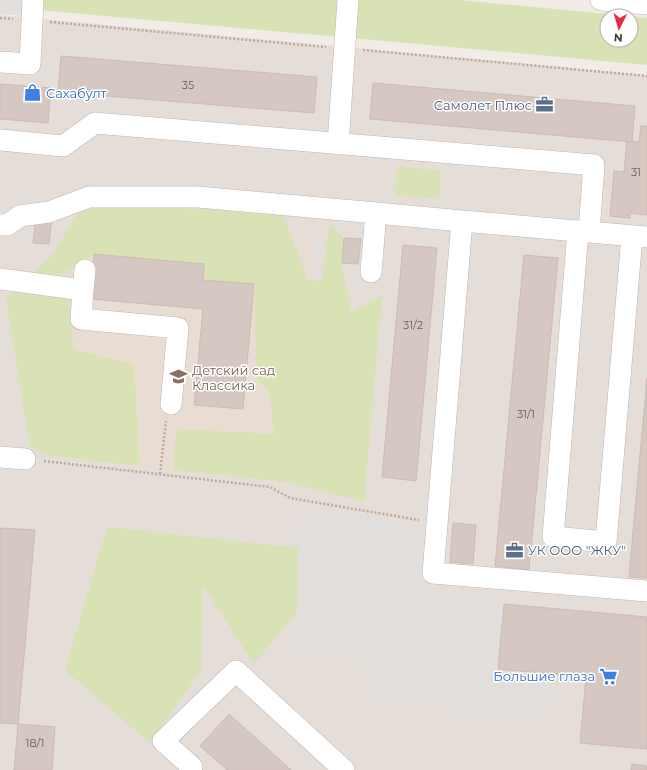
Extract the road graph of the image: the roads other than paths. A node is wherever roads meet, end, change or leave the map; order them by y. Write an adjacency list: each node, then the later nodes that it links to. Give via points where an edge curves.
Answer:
1 (33, 0): 5 (street, via 30,64)
2 (348, 0): 7 (street)
3 (601, 0): 4 (street)
4 (647, 4)
5 (0, 62)
6 (0, 140): 7 (street, via 63,146 95,123)
7 (338, 144): 11 (street, via 594,165)
8 (376, 213): 9 (street); 10 (street, via 198,197 89,197 49,212 20,216 7,225); 13 (street)
9 (462, 220): 11 (street); 18 (street, via 433,573)
10 (0, 225)
11 (584, 231): 12 (street); 12 (street, via 552,537 606,542)
12 (639, 237)
13 (371, 272)
14 (0, 279): 15 (street, via 84,280 81,319 178,328)
15 (170, 404)
16 (0, 456): 17 (street)
17 (25, 459)
18 (647, 591)
19 (193, 769): 20 (street, via 163,741 236,671)
20 (344, 770)

